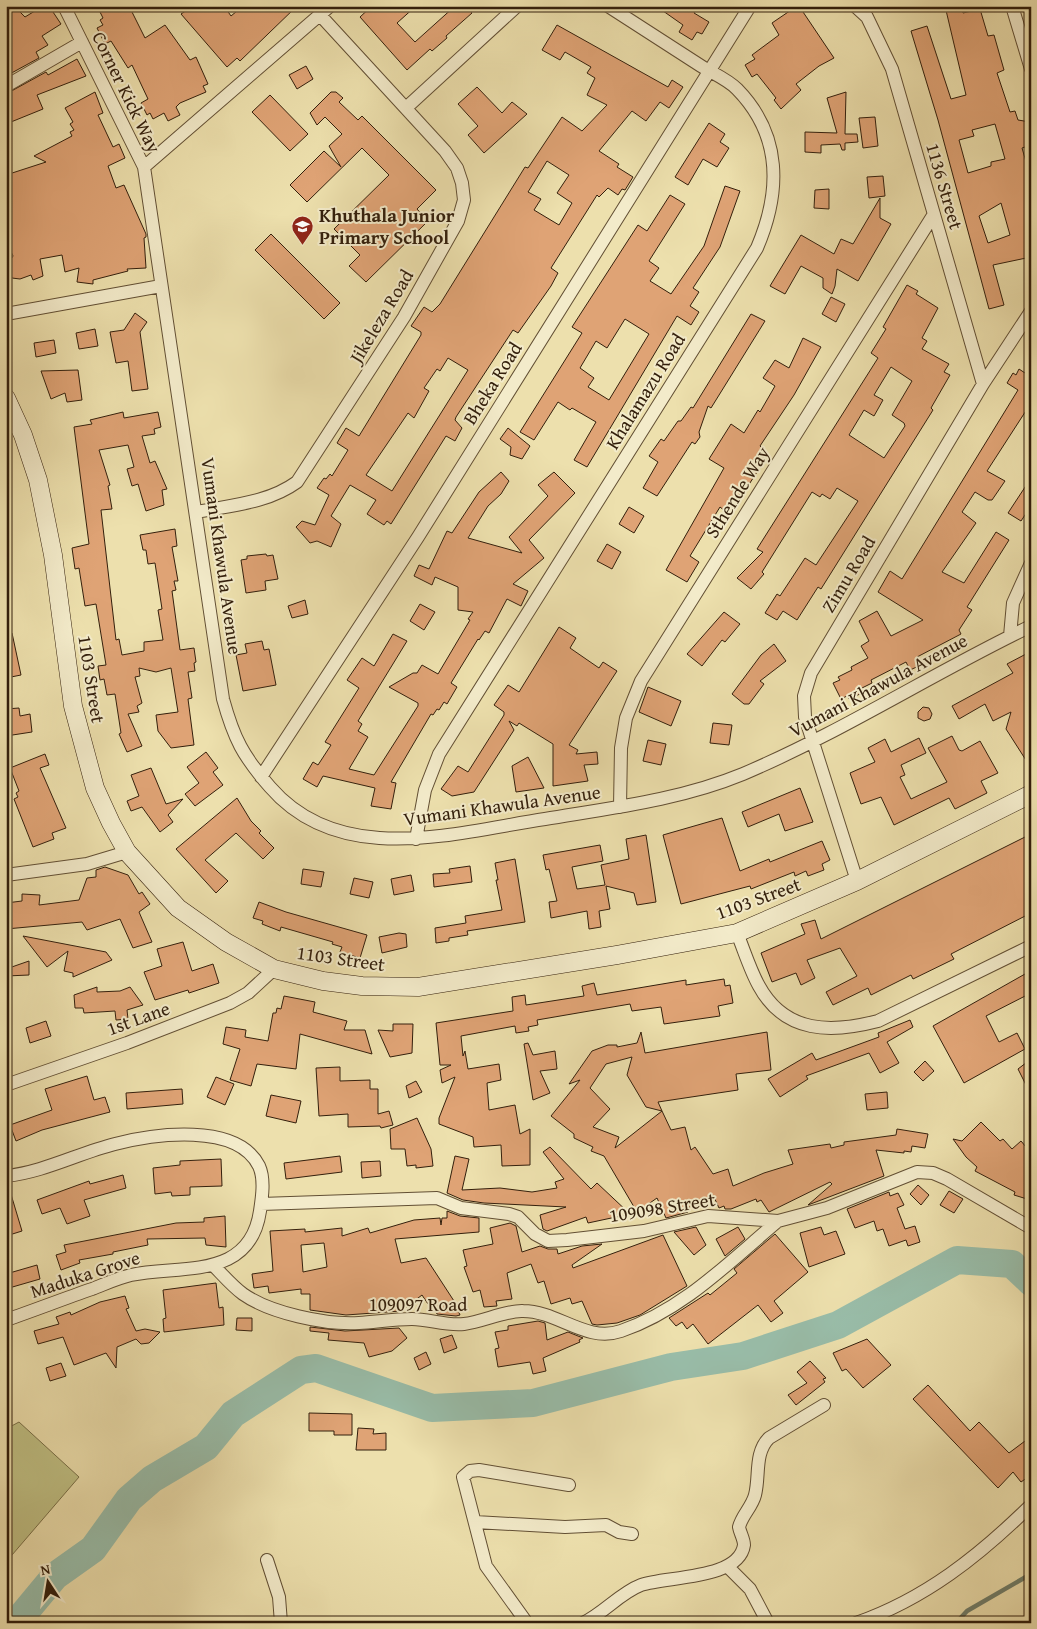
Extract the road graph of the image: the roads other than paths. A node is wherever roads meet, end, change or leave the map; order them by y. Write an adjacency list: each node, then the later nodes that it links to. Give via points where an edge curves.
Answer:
1 (64, 6): 9 (street, Corner Kick Way)
2 (517, 6): 14 (street)
3 (608, 6): 12 (street, Khalamazu Road)
4 (750, 6): 12 (street, Bheka Road)
5 (855, 6): 16 (street, 1136 Street, via 867,17 892,70)
6 (1012, 6): 10 (street)
7 (325, 10): 14 (street, Jikeleza Road); 15 (street)
8 (1031, 33): 10 (street)
9 (82, 42): 13 (street); 15 (street, Corner Kick Way)
10 (1024, 45): 11 (street)
11 (1031, 69)
12 (710, 72): 27 (street, Bheka Road, via 418,537); 30 (street, Khalamazu Road, via 735,87 753,108 767,137 774,161 768,222 757,248 439,754 425,790)
13 (6, 86)
14 (407, 106): 22 (street, Jikeleza Road, via 457,168 464,200 458,221 404,317 297,482 266,499)
15 (144, 167): 17 (street, Corner Kick Way)
16 (934, 214): 20 (street, 1136 Street); 29 (street, Sthende Way, via 641,681 626,718 621,748)
17 (161, 286): 19 (street); 22 (street, Vumani Khawula Avenue)
18 (1031, 311): 20 (street, Zimu Road)
19 (6, 314)
20 (983, 384): 26 (street, Zimu Road, via 811,673 804,696 805,717)
21 (6, 398): 31 (street, 1103 Street, via 38,480 53,555 73,706 85,756 95,788)
22 (197, 512): 27 (street, Vumani Khawula Avenue, via 223,699 240,750)
23 (1031, 563): 25 (street, via 1017,589)
24 (1031, 626): 25 (street, Vumani Khawula Avenue)
25 (1010, 636): 26 (street, Vumani Khawula Avenue)
26 (812, 742): 29 (street, Vumani Khawula Avenue, via 707,787); 33 (street, Zimu Road)
27 (261, 777): 30 (street, Vumani Khawula Avenue, via 282,802 307,820 336,832)
28 (1031, 794): 33 (street, 1103 Street)
29 (620, 807): 30 (street, Vumani Khawula Avenue)
30 (416, 839)
31 (127, 852): 32 (street, via 87,864); 36 (street, 1103 Street, via 178,908 226,942)
32 (6, 874)
33 (857, 881): 34 (street, 1103 Street)
34 (737, 933): 35 (street, via 760,987 773,1005 788,1018 830,1030 878,1021); 36 (street, 1103 Street, via 418,987 362,986)
35 (1031, 946)
36 (274, 970): 37 (street, 1st Lane, via 248,993 230,1003)
37 (6, 1085)
38 (6, 1176): 39 (street, Maduka Grove, via 139,1138 216,1137 235,1142 247,1150 259,1167)
39 (261, 1204): 40 (street, 109098 Street, via 438,1198 460,1208 518,1217 535,1234 548,1241 644,1231 708,1216); 42 (street, Maduka Grove, via 258,1228 247,1245)
40 (778, 1221): 41 (street, 109098 Street, via 827,1208 917,1172 933,1173 947,1179); 42 (street, 109097 Road, via 672,1309 607,1334 587,1332 522,1310 479,1322 453,1325 414,1318 358,1323 319,1319 271,1310 242,1294)
41 (1031, 1228)
42 (213, 1265): 43 (street, Maduka Grove, via 129,1275)
43 (6, 1320)
44 (824, 1405): 50 (street, via 763,1444 756,1493 739,1527 742,1549)
45 (569, 1485): 47 (street, via 470,1471 462,1480)
46 (1031, 1506): 55 (street, via 960,1568 894,1608)
47 (475, 1522): 48 (street, via 565,1527 606,1524 619,1532); 52 (street, via 486,1566)
48 (632, 1534)
49 (267, 1560): 51 (street, via 279,1597)
50 (727, 1566): 53 (street, via 710,1573 638,1586); 54 (street, via 750,1589)
51 (281, 1623)
52 (527, 1623)
53 (583, 1623)
54 (768, 1623)
55 (856, 1623)

